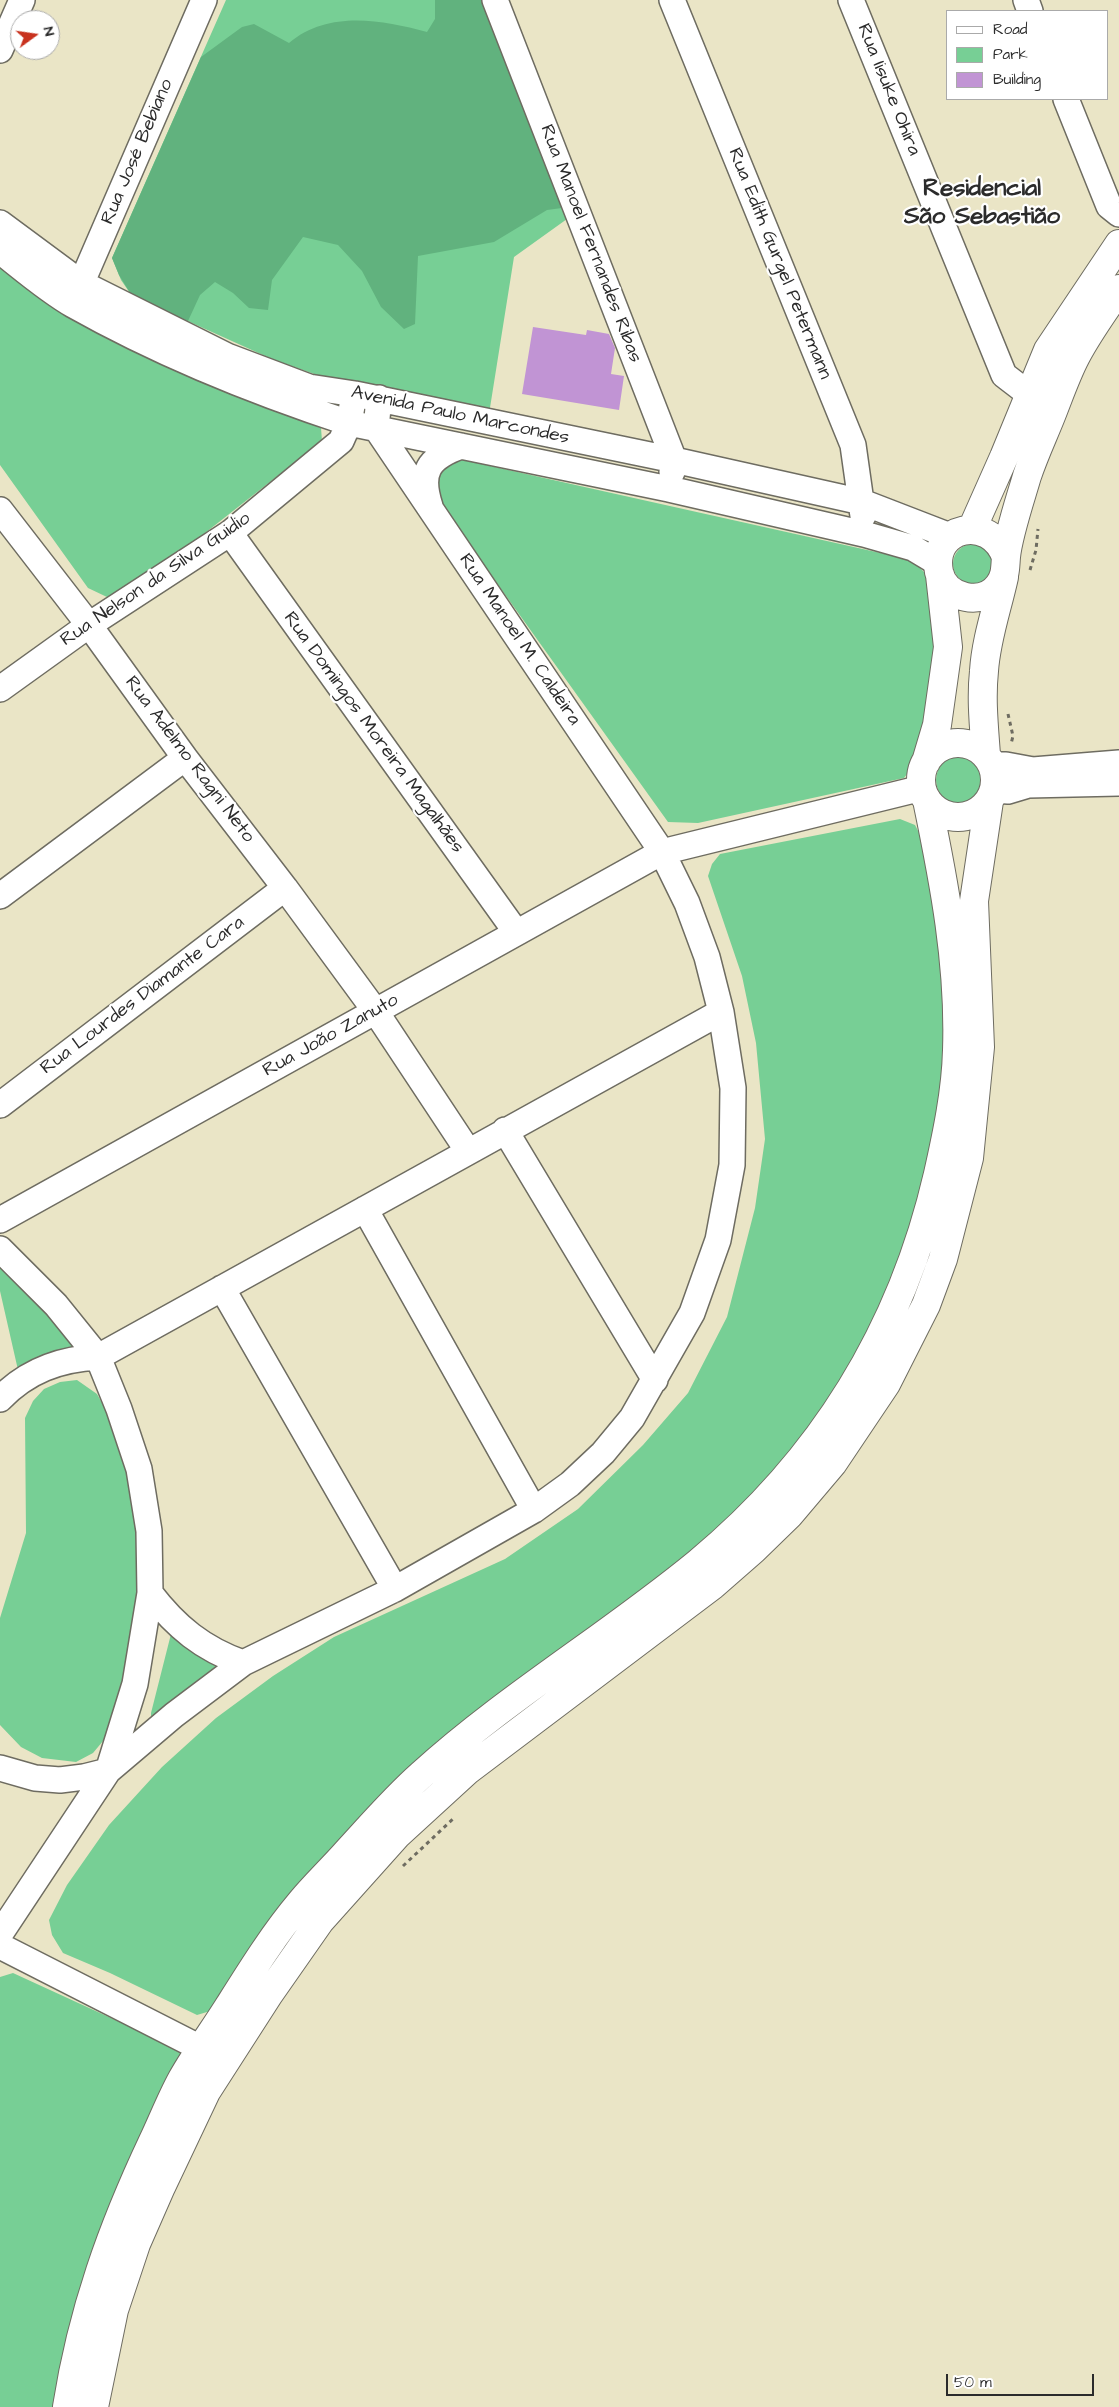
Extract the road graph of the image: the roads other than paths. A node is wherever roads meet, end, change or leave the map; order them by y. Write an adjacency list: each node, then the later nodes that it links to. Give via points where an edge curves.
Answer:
1 (22, 0): 6 (street)
2 (204, 0): 13 (street, Rua José Bebiano)
3 (495, 0): 21 (street, Rua Manoel Fernandes Ribas)
4 (672, 0): 23 (street, Rua Edith Gurgel Petermann, via 853,444)
5 (851, 0): 15 (street, Rua Iisuke Ohira, via 1004,375)
6 (0, 50)
7 (1066, 100): 8 (street, via 1109,206)
8 (1119, 214)
9 (0, 223): 13 (street, Avenida Paulo Marcondes)
10 (1119, 244): 15 (main road, via 1048,350)
11 (0, 250): 13 (street, Avenida Paulo Marcondes)
12 (1119, 289): 17 (main road, via 1076,357)
13 (77, 294): 14 (street, Avenida Paulo Marcondes, via 309,387); 18 (street, Avenida Paulo Marcondes, via 218,376)
14 (354, 394): 16 (street, Avenida Paulo Marcondes); 18 (street, Rua Nelson da Silva Guidio)
15 (1030, 394): 17 (street, Rua Iisuke Ohira); 26 (main road)
16 (379, 398): 19 (street); 21 (street, Avenida Paulo Marcondes)
17 (1055, 406): 30 (main road, via 1028,474)
18 (349, 423): 19 (street, Avenida Paulo Marcondes); 27 (street, Rua Nelson da Silva Guidio, via 341,441)
19 (376, 428): 20 (street, Avenida Paulo Marcondes); 25 (street, Rua Manoel M. Caldeira)
20 (460, 446): 22 (street, Avenida Paulo Marcondes); 25 (street, via 442,453 425,476 424,488)
21 (674, 460): 22 (street); 23 (street, Avenida Paulo Marcondes)
22 (669, 489): 28 (street, Avenida Paulo Marcondes)
23 (862, 502): 26 (street, Avenida Paulo Marcondes); 28 (street, Rua Edith Gurgel Petermann)
24 (0, 510): 31 (street, Rua Adelmo Ragni Neto)
25 (432, 511): 39 (street, Rua Manoel M. Caldeira)
26 (961, 532): 29 (main road, via 942,546); 30 (main road, via 983,531 994,537)
27 (230, 533): 31 (street, Rua Nelson da Silva Guidio); 42 (street, Rua Domingos Moreira Magalhães)
28 (864, 534): 29 (street, Avenida Paulo Marcondes, via 913,548)
29 (939, 569): 30 (main road, via 945,585 954,593 977,598 998,587); 34 (main road, via 948,647 937,725)
30 (1013, 570): 36 (main road, via 989,636 984,671)
31 (89, 625): 32 (street, Rua Nelson da Silva Guidio); 33 (street, Rua Adelmo Ragni Neto)
32 (0, 689)
33 (185, 758): 40 (street, Rua Adelmo Ragni Neto); 41 (street)
34 (926, 762): 36 (main road, via 938,749 954,743 966,743 977,748); 38 (main road, via 922,770)
35 (1119, 763): 36 (street)
36 (993, 775): 37 (street, via 1008,791 1028,785); 38 (main road, via 980,810 970,815 958,817 936,809); 64 (main road, via 974,901 980,1047 969,1158 943,1259 926,1305 886,1384 833,1463 789,1515 753,1550 713,1585 468,1770 398,1836 320,1921)
37 (1119, 783)
38 (925, 794): 39 (street, Rua João Zanuto); 63 (main road, via 949,908 957,1050 952,1104 917,1251 901,1294 863,1371 812,1446 769,1497 735,1530 696,1564 450,1749 378,1817 299,1904)
39 (662, 852): 42 (street, Rua João Zanuto); 44 (street, Rua Manoel M. Caldeira, via 687,903 707,957)
40 (286, 888): 43 (street, Rua Adelmo Ragni Neto); 45 (street, Rua Lourdes Diamante Cara)
41 (0, 896)
42 (516, 932): 43 (street, Rua João Zanuto)
43 (376, 1012): 47 (street, Rua Adelmo Ragni Neto); 49 (street, Rua João Zanuto)
44 (720, 1012): 46 (street); 53 (street, Rua Manoel M. Caldeira, via 732,1088 732,1165 722,1222 692,1313)
45 (0, 1105)
46 (505, 1130): 47 (street); 53 (street)
47 (468, 1151): 48 (street)
48 (365, 1208): 51 (street); 55 (street)
49 (0, 1220)
50 (0, 1249): 52 (street, via 56,1305)
51 (222, 1288): 52 (street); 56 (street)
52 (98, 1357): 54 (street, via 69,1360 42,1368 24,1378); 57 (street, via 138,1469 149,1531)
53 (655, 1380): 55 (street, Rua Manoel M. Caldeira, via 632,1418 603,1454)
54 (0, 1399)
55 (534, 1510): 56 (street, Rua Manoel M. Caldeira)
56 (396, 1589): 58 (street, Rua Manoel M. Caldeira)
57 (150, 1593): 58 (street, via 176,1624 200,1644); 60 (street, via 135,1684)
58 (243, 1663): 60 (street, Rua Manoel M. Caldeira)
59 (0, 1768): 60 (street, via 36,1778 60,1780)
60 (108, 1771): 61 (street)
61 (0, 1934)
62 (0, 1946): 63 (street)
63 (202, 2048): 64 (street); 65 (main road, via 182,2079 111,2234 88,2303)
64 (226, 2061): 66 (main road, via 206,2092 136,2244 114,2310)
65 (67, 2407)
66 (94, 2407)

